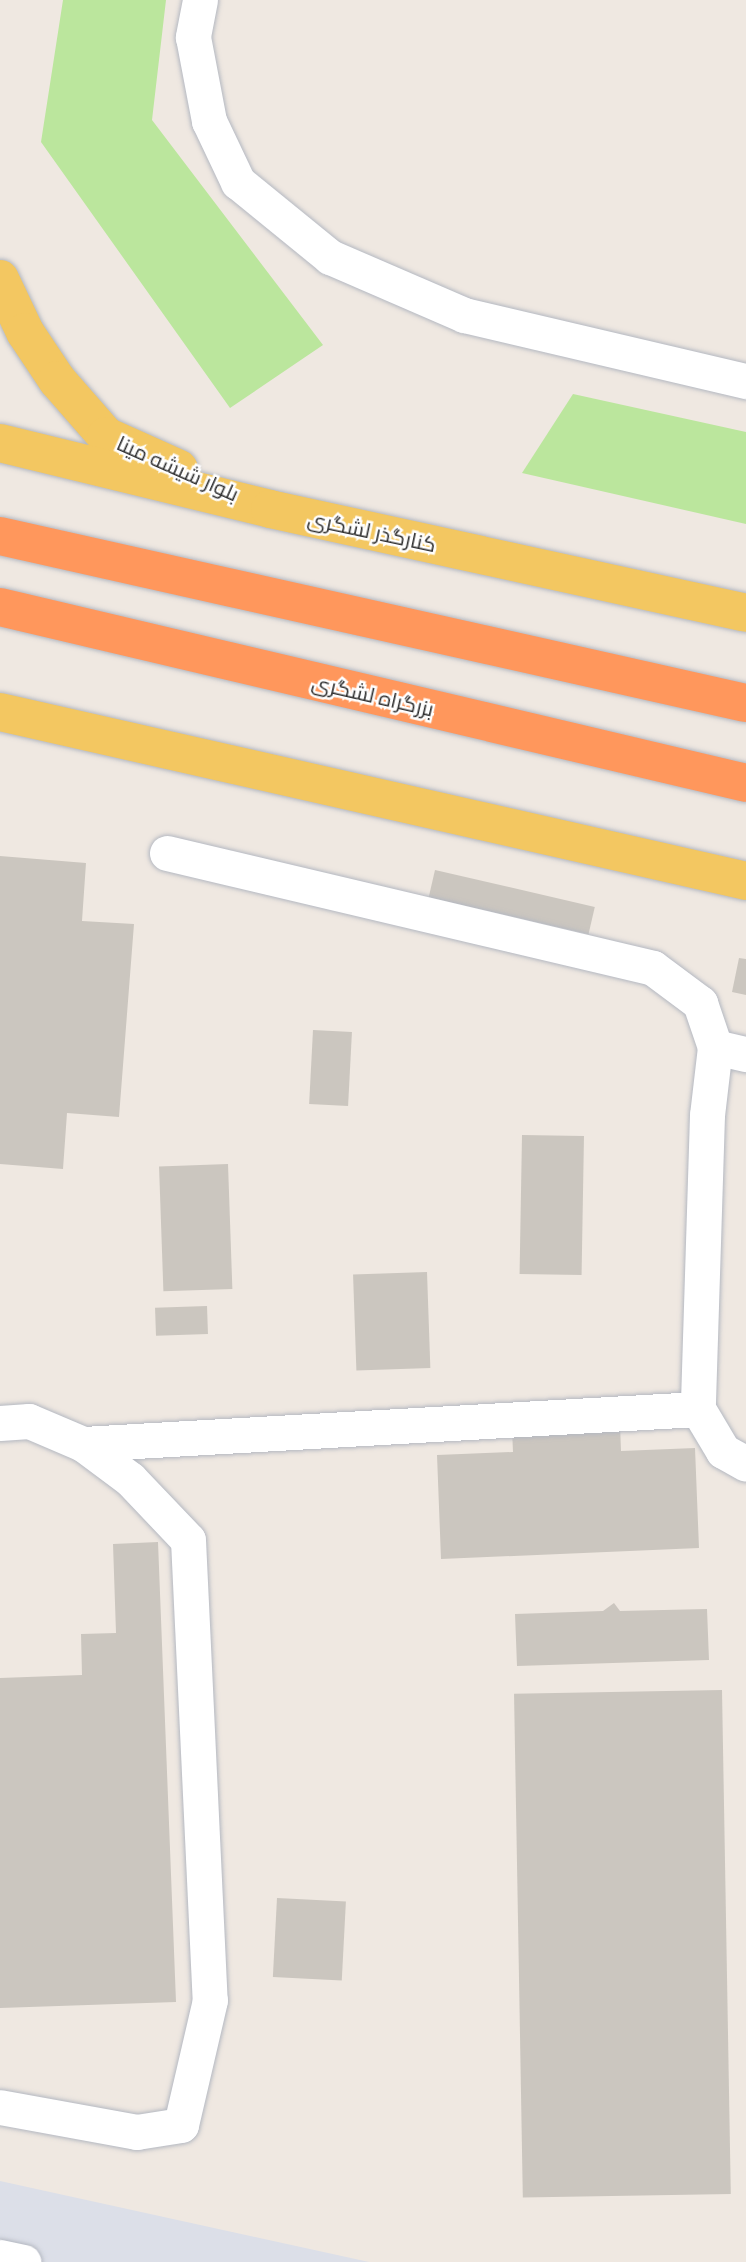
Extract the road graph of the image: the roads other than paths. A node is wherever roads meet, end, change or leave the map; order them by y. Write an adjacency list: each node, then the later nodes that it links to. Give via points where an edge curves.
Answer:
1 (200, 0): 3 (lane, via 193,37 209,121 238,182 330,257 464,316)
2 (0, 279): 5 (main road, بلوار شیشه مینا, via 25,332 57,380 106,436)
3 (746, 381)
4 (0, 443): 5 (main road, کنارگذر لشگری)
5 (270, 509): 8 (main road, کنارگذر لشگری)
6 (0, 537): 9 (highway)
7 (0, 607): 11 (highway, بزرگراه لشگری)
8 (746, 614)
9 (746, 703)
10 (0, 712): 13 (main road)
11 (746, 783)
12 (167, 853): 14 (lane, via 653,968 700,1003)
13 (746, 881)
14 (731, 1051): 15 (lane, via 707,1115)
15 (698, 1409): 17 (lane); 18 (lane, via 723,1451)
16 (0, 1423): 17 (lane, via 29,1420)
17 (82, 1444): 19 (lane, via 130,1479 188,1540 210,2000 181,2125 137,2132)
18 (746, 1464)
19 (0, 2107)
20 (0, 2257): 21 (lane)
21 (23, 2262)

